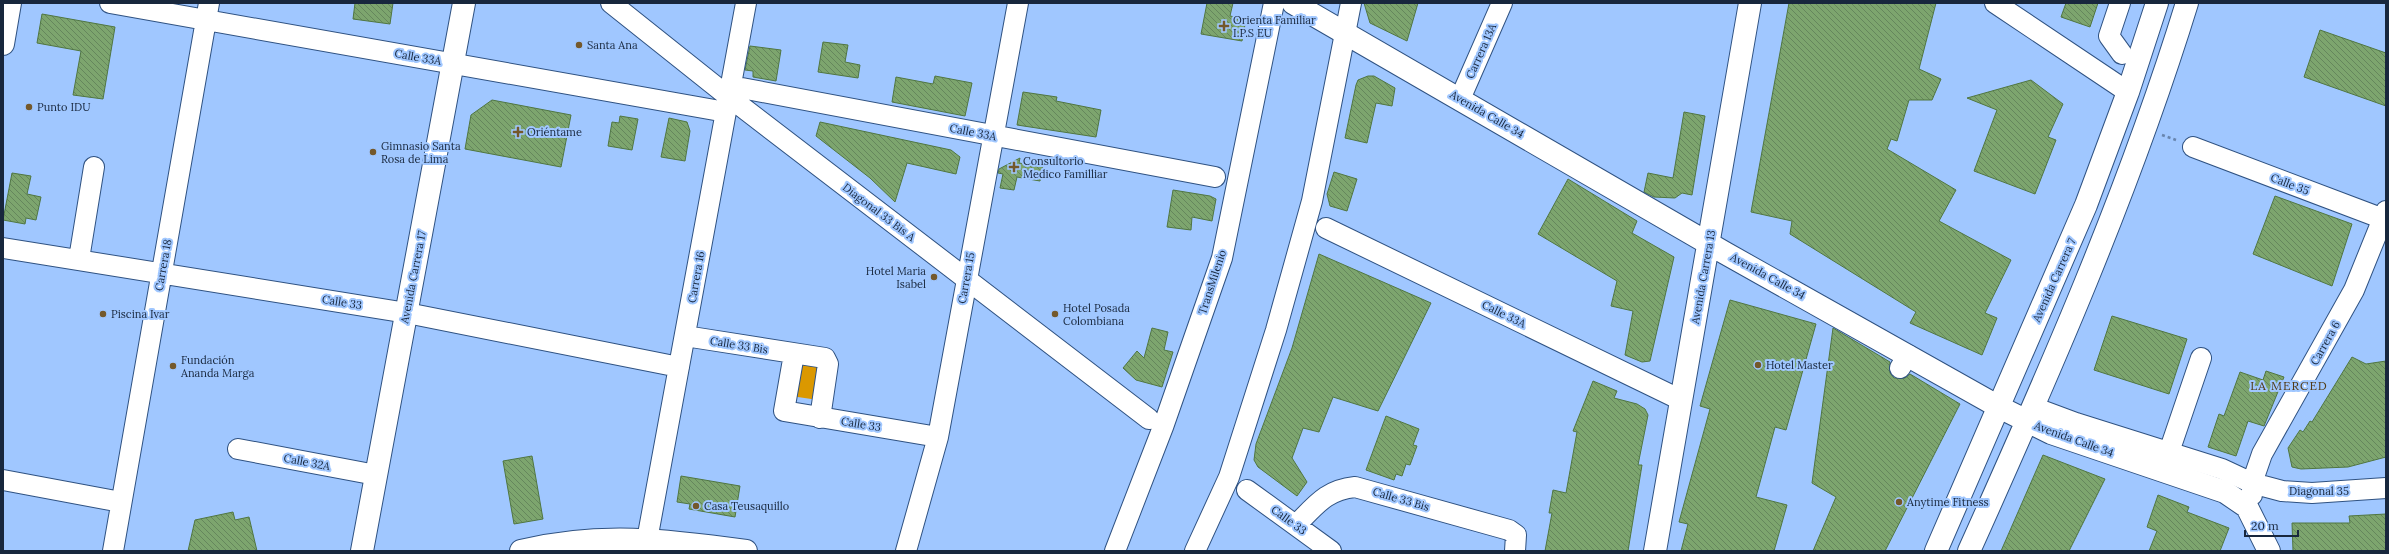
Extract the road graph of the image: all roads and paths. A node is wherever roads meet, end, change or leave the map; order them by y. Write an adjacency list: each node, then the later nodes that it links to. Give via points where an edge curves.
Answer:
1 (10, 3): 18 (main road)
2 (110, 3): 16 (street, Calle 33A)
3 (464, 3): 20 (main road, Avenida Carrera 17)
4 (611, 3): 22 (street, Diagonal 33 Bis A)
5 (746, 3): 22 (street, Carrera 16)
6 (1018, 3): 25 (street, Carrera 15)
7 (1274, 3): 65 (street, TransMilenio, via 1222,258 1163,427)
8 (1293, 3): 17 (main road, Avenida Calle 34)
9 (1351, 3): 17 (street)
10 (1502, 3): 23 (street, Carrera 13A)
11 (1750, 3): 31 (main road, Avenida Carrera 13)
12 (1995, 3): 21 (street)
13 (2120, 3): 19 (street, via 2110,36)
14 (2157, 3): 21 (main road, Avenida Carrera 7)
15 (2187, 3): 24 (main road)
16 (207, 12): 20 (street, Calle 33A); 34 (street, Carrera 18)
17 (1345, 33): 23 (main road, Avenida Calle 34); 66 (street, via 1312,201 1276,330 1229,477)
18 (3, 44)
19 (2122, 54)
20 (453, 64): 22 (street, Calle 33A); 36 (main road, Avenida Carrera 17)
21 (2128, 92): 42 (main road, Avenida Carrera 7, via 2063,263)
22 (728, 98): 25 (street, Calle 33A); 35 (street, Diagonal 33 Bis A); 37 (street, Carrera 16)
23 (1460, 99): 31 (main road, Avenida Calle 34)
24 (2146, 128): 26 (path); 43 (main road, via 2110,225)
25 (992, 135): 28 (street, Calle 33A); 35 (street, Carrera 15)
26 (2193, 147): 29 (street, Calle 35)
27 (94, 167): 33 (street)
28 (1215, 177)
29 (2385, 216): 52 (street, Carrera 6, via 2354,290 2262,454)
30 (1326, 228): 41 (street, Calle 33A)
31 (1709, 242): 41 (main road, Avenida Carrera 13); 42 (main road, Avenida Calle 34, via 1904,361)
32 (3, 248): 33 (street, Calle 33)
33 (79, 260): 34 (street, Calle 33)
34 (162, 272): 36 (street, Calle 33); 55 (street, Carrera 18)
35 (966, 278): 45 (street, Diagonal 33 Bis A); 46 (street, Carrera 15)
36 (407, 312): 40 (street, Calle 33); 50 (main road, Avenida Carrera 17)
37 (685, 336): 38 (street, Calle 33 Bis); 40 (street, Carrera 16)
38 (794, 354): 44 (street, Calle 33 Bis, via 826,360); 44 (street, Calle 33, via 784,412)
39 (2201, 358): 49 (street)
40 (679, 367): 59 (street, Carrera 16)
41 (1682, 400): 68 (main road, Avenida Carrera 13)
42 (1999, 407): 43 (main road, Avenida Calle 34); 69 (main road, Avenida Carrera 7)
43 (2030, 414): 47 (main road, Avenida Calle 34, via 2051,433); 70 (main road)
44 (820, 418): 46 (street, Calle 33)
45 (1150, 419)
46 (938, 437): 64 (street, Carrera 15)
47 (2122, 447): 49 (street, Avenida Calle 34); 56 (main road, Avenida Calle 34, via 2225,492 2247,507)
48 (238, 449): 50 (street, Calle 32A)
49 (2169, 452): 52 (street, Avenida Calle 34, via 2222,469)
50 (376, 475): 61 (main road, Avenida Carrera 17)
51 (3, 480): 55 (street)
52 (2252, 483): 53 (street, Diagonal 35, via 2297,493); 56 (street, Carrera 6)
53 (2386, 488)
54 (1247, 490): 57 (street, Calle 33)
55 (121, 502): 60 (street, Carrera 18)
56 (2254, 518): 71 (main road, Avenida Calle 34)
57 (1296, 526): 58 (street, Calle 33 Bis, via 1326,494 1340,488 1356,487 1510,530); 67 (street, Calle 33)
58 (1515, 543)
59 (647, 545): 62 (main road, via 570,542); 63 (main road)
60 (113, 551)
61 (362, 551)
62 (521, 551)
63 (746, 551)
64 (906, 551)
65 (1115, 551)
66 (1195, 551)
67 (1330, 551)
68 (1655, 551)
69 (1936, 551)
70 (1970, 551)
71 (2269, 551)

